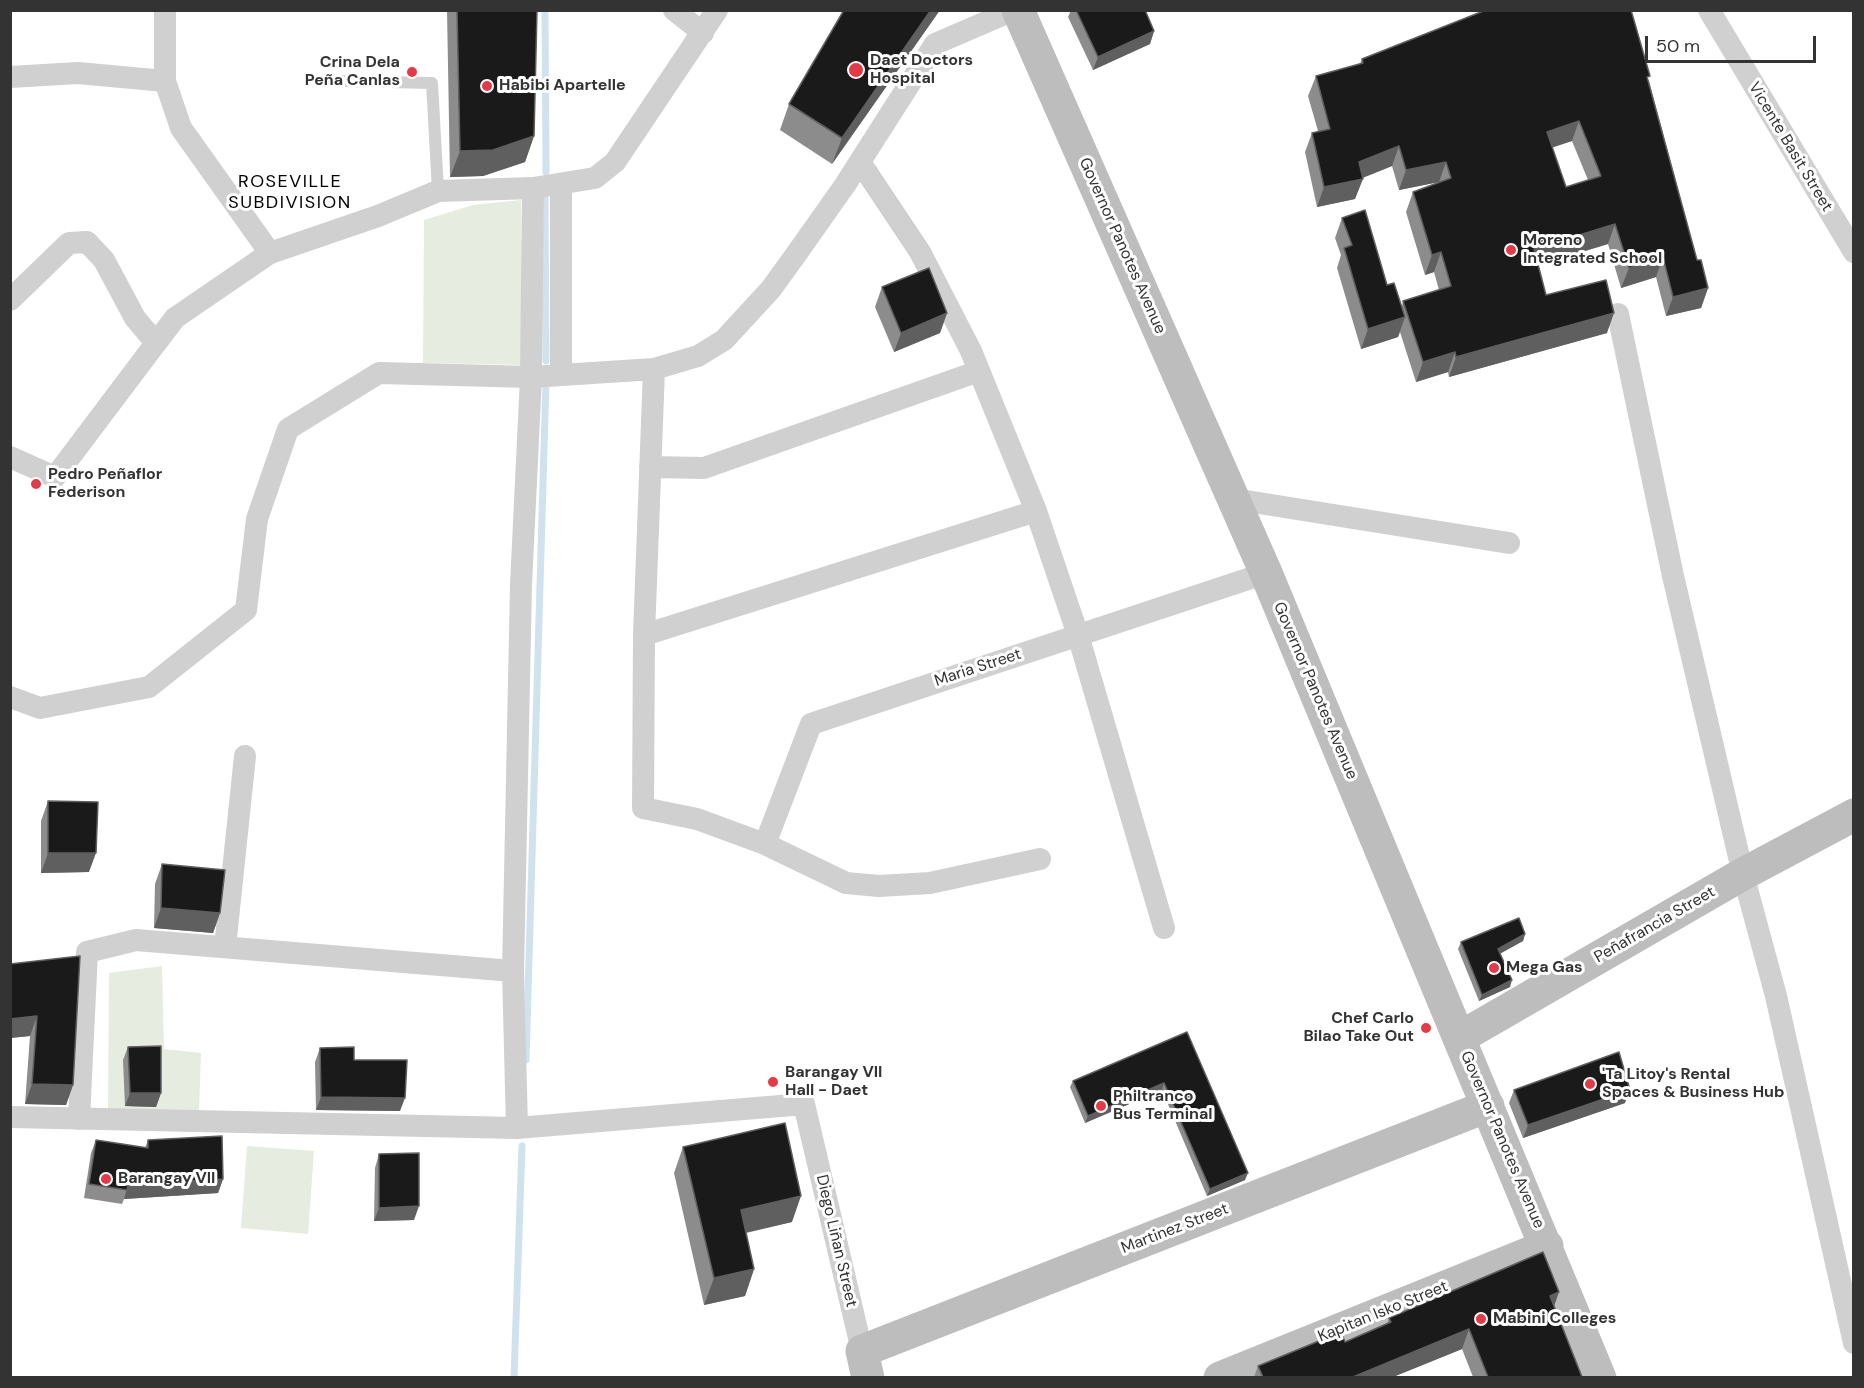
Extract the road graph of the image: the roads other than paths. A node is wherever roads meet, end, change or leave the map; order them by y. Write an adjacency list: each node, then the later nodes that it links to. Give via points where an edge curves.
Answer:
1 (165, 10): 8 (street)
2 (674, 10): 6 (street)
3 (717, 10): 6 (street)
4 (1016, 10): 10 (street, via 935,44); 25 (main road, Governor Panotes Avenue)
5 (1709, 10): 14 (street, Vicente Basit Street)
6 (703, 33): 11 (street, via 615,162 595,178)
7 (10, 76): 8 (street, via 78,73)
8 (165, 81): 15 (street, via 181,128)
9 (343, 81): 13 (lane, via 432,82)
10 (860, 162): 19 (street, via 771,289 724,340 698,356); 20 (street, via 920,252)
11 (561, 186): 12 (street); 21 (street)
12 (533, 188): 13 (street); 22 (street)
13 (438, 191): 15 (street)
14 (1854, 252)
15 (270, 253): 18 (street, via 175,318)
16 (10, 300): 18 (street, via 69,243 87,242 104,260 135,318)
17 (1617, 314): 36 (street)
18 (156, 342): 23 (street, via 55,477)
19 (654, 369): 21 (street); 24 (street)
20 (979, 371): 24 (street, via 704,468); 26 (street)
21 (561, 375): 22 (street)
22 (531, 377): 31 (street, via 379,373 318,410 288,429 257,519 246,610 149,687 40,708); 39 (street)
23 (10, 457)
24 (650, 467): 29 (street)
25 (1234, 499): 27 (street); 28 (main road, Governor Panotes Avenue)
26 (1036, 511): 29 (street); 30 (street)
27 (1509, 543)
28 (1266, 573): 30 (street, Maria Street); 40 (main road, Governor Panotes Avenue)
29 (644, 635): 34 (street, via 643,808 697,819)
30 (1078, 635): 34 (street, Maria Street, via 811,724); 37 (street)
31 (10, 697)
32 (245, 756): 38 (street)
33 (1854, 815): 36 (main road, Peñafrancia Street)
34 (765, 844): 35 (street, via 846,884 879,886 930,883)
35 (1040, 859)
36 (1743, 874): 40 (main road, Peñafrancia Street); 46 (street, via 1776,996)
37 (1164, 928)
38 (225, 947): 39 (street); 43 (street, via 136,940 87,952)
39 (513, 971): 44 (street)
40 (1459, 1038): 41 (main road, Governor Panotes Avenue)
41 (1488, 1106): 45 (main road, Governor Panotes Avenue); 47 (main road, Martinez Street)
42 (10, 1117): 43 (street)
43 (79, 1119): 44 (street)
44 (517, 1128): 47 (street, Diego Liñan Street, via 804,1104)
45 (1547, 1246): 48 (main road, Kapitan Isko Street); 49 (main road, Governor Panotes Avenue)
46 (1854, 1343)
47 (865, 1364)
48 (1220, 1377)
49 (1600, 1377)

